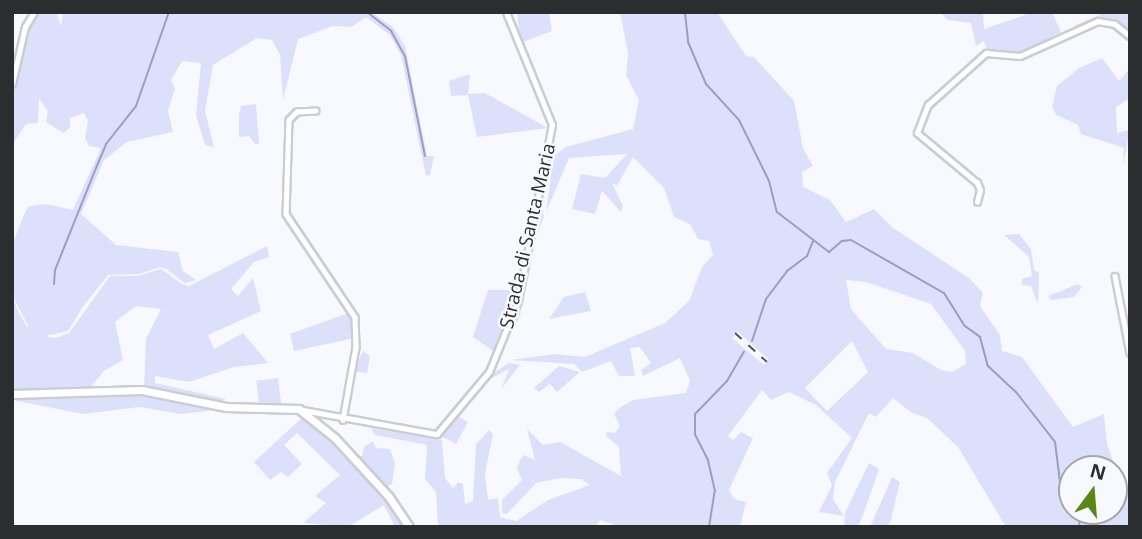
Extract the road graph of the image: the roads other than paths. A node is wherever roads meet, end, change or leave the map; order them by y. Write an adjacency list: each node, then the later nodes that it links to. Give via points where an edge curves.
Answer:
1 (34, 12): 4 (street, via 26,25)
2 (506, 12): 11 (street, Strada di Santa Maria, via 552,124 512,323 488,374 442,432 428,435)
3 (1130, 36): 6 (street, via 1115,24 1098,21 1024,54 986,53 928,105 917,133 977,184 981,190)
4 (12, 84)
5 (316, 111): 11 (street, via 297,112 289,120 286,214 355,317 356,347)
6 (977, 202)
7 (1115, 276): 8 (street)
8 (1130, 353)
9 (12, 394): 10 (main road, via 137,390 226,407)
10 (303, 410): 11 (street, Strada di Santa Maria); 12 (main road, via 316,418 384,492)
11 (343, 420)
12 (408, 527)

